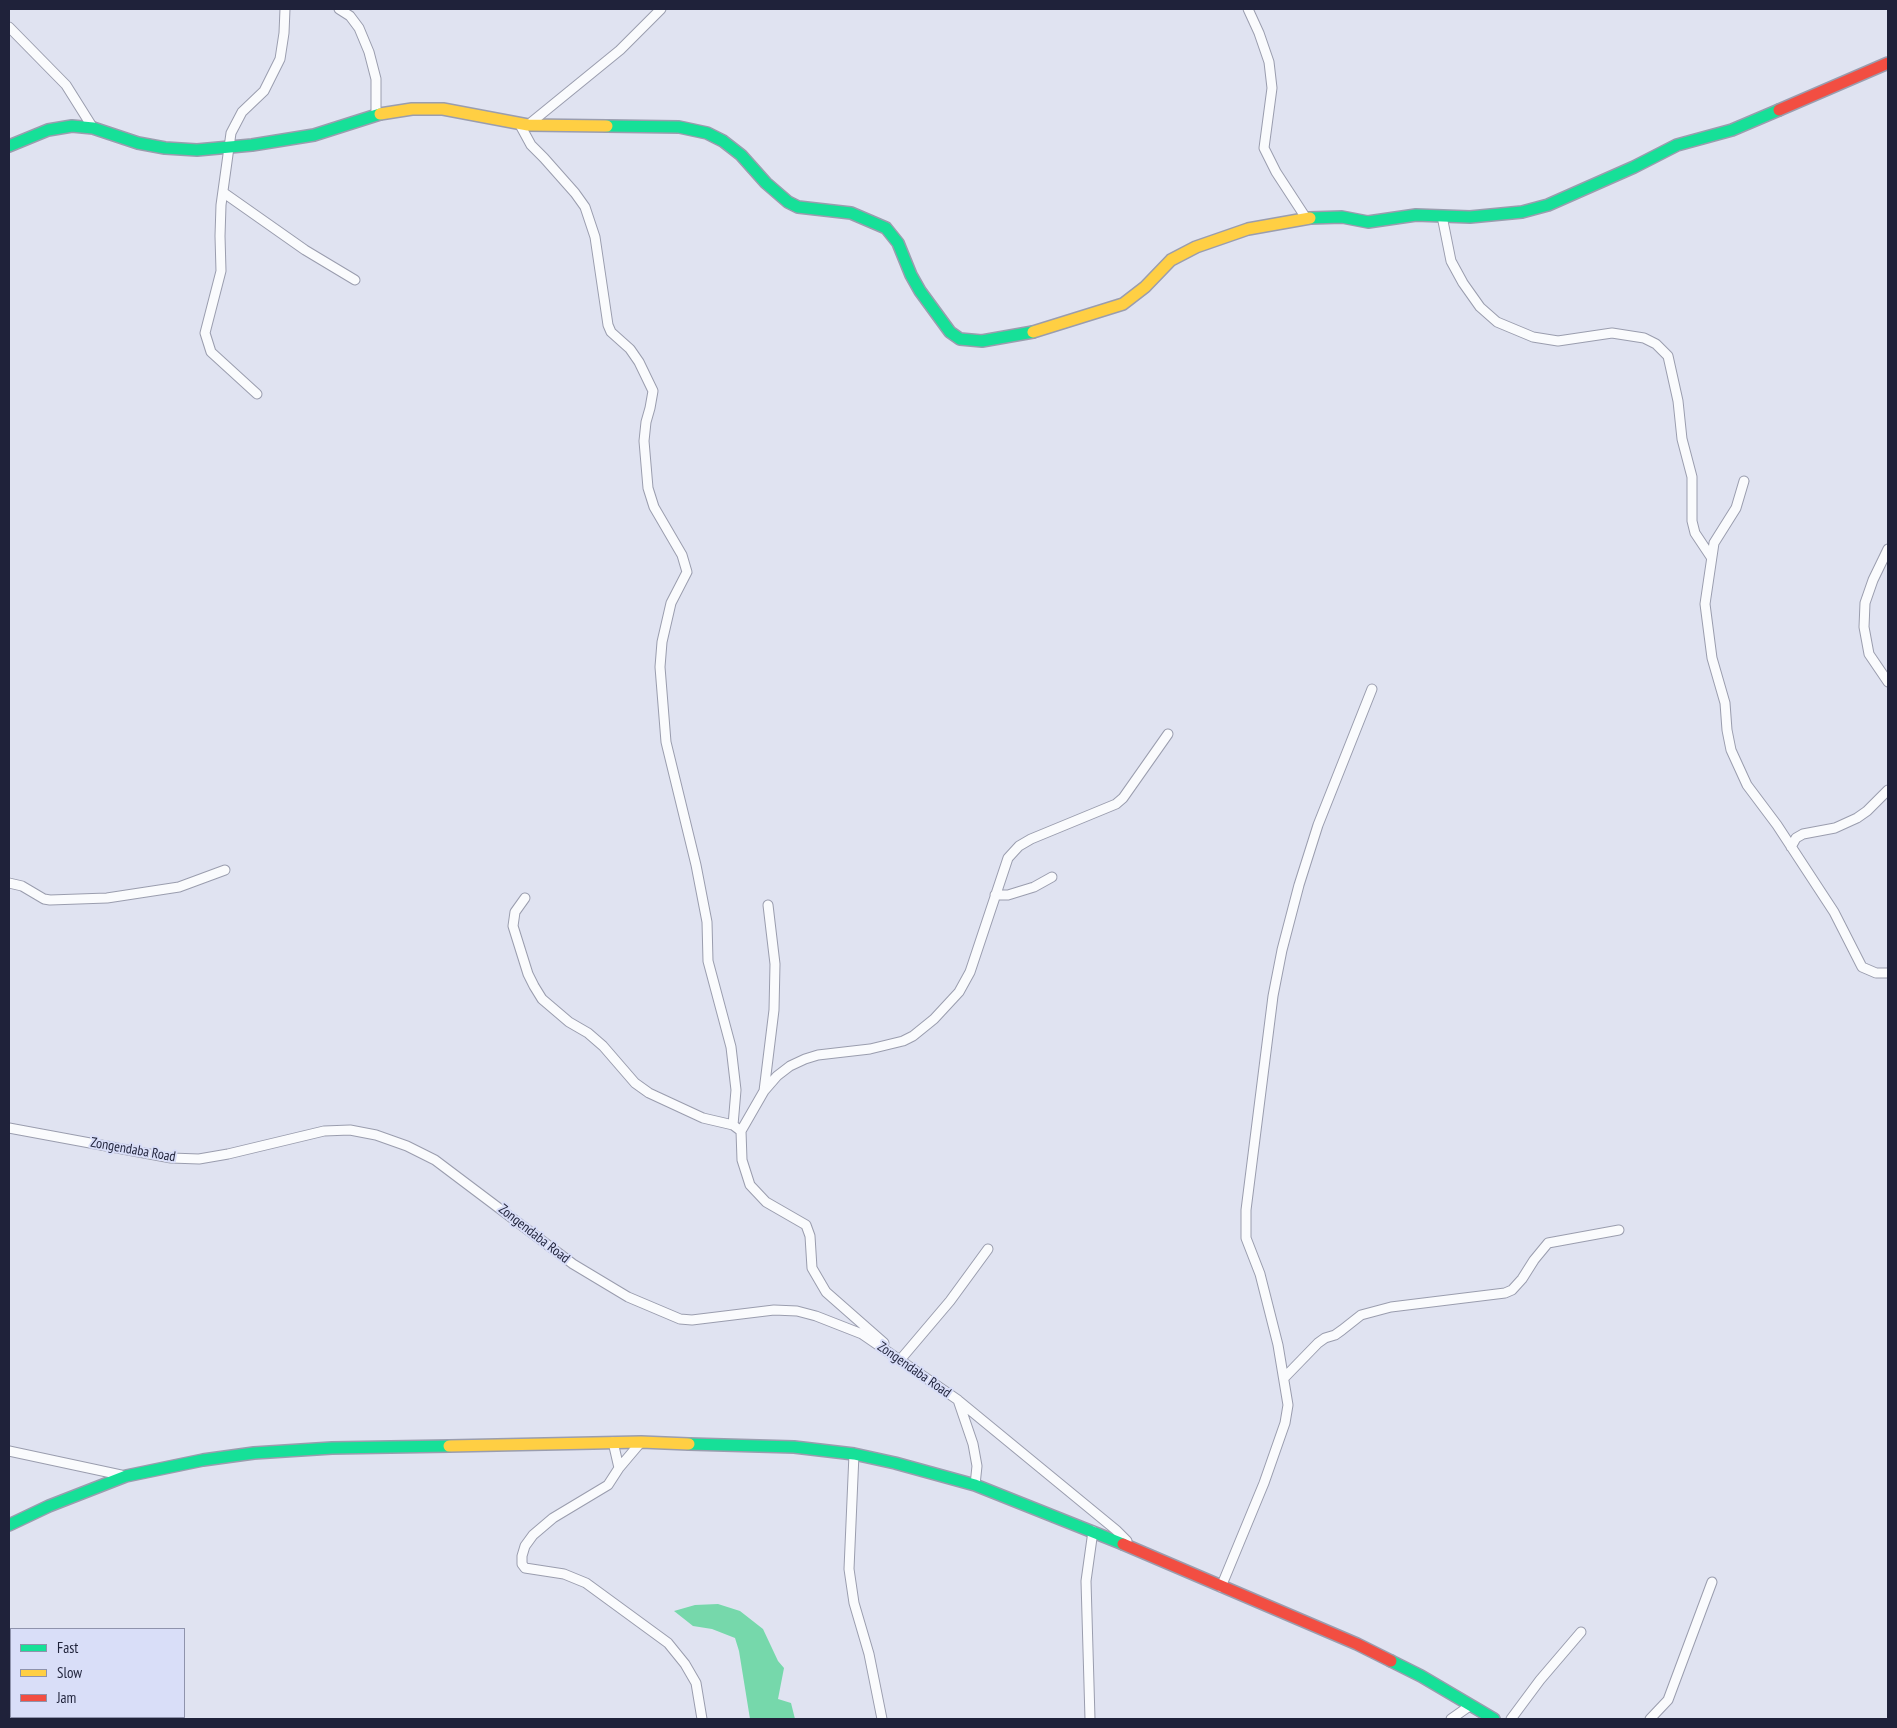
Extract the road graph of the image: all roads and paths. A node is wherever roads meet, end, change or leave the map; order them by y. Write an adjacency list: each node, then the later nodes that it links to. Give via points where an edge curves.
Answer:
1 (285, 9): 11 (street, via 280,59 264,91 242,112 231,133)
2 (339, 9): 7 (street, via 350,16 359,28 369,52 376,79)
3 (661, 9): 8 (street, via 620,50)
4 (1248, 9): 14 (street, via 1269,62 1272,88 1264,148)
5 (9, 27): 9 (street, via 66,85)
6 (1888, 63): 13 (main road, via 1732,130 1677,145 1548,205 1501,214)
7 (376, 115): 8 (main road, via 412,109 444,109); 11 (main road, via 314,134)
8 (523, 124): 14 (main road, via 652,125 707,133 741,155 788,202 798,207 851,214 886,228 898,243 920,291 950,332 960,339 1006,338 1117,307 1145,287 1171,260 1196,247 1248,230); 33 (street, via 531,145 585,207 595,237 608,325 639,362 653,390 644,441 648,488 654,507 682,555 687,572 671,603 662,642 660,667 666,742 707,922 708,961 731,1047 736,1090)
9 (93, 128): 10 (main road, via 72,126 48,130); 11 (main road, via 165,148 197,150)
10 (9, 146)
11 (230, 146): 12 (street)
12 (224, 193): 15 (street, via 305,250); 16 (street, via 221,205 221,271 205,333 211,352)
13 (1442, 216): 14 (main road, via 1416,215 1368,222 1342,217); 19 (street, via 1452,260 1463,283 1480,307 1497,322 1533,338 1558,341 1612,334 1644,338 1668,356 1692,477 1692,521 1695,533)
14 (1306, 218)
15 (355, 280)
16 (257, 394)
17 (1744, 481): 19 (street, via 1736,508 1717,538)
18 (1888, 549): 20 (street, via 1865,603 1864,627 1869,654)
19 (1711, 557): 24 (street, via 1705,604 1712,658 1726,708 1728,739 1747,786)
20 (1888, 682)
21 (1372, 689): 40 (street, via 1318,825 1282,950 1273,996 1246,1210 1246,1238 1260,1274)
22 (1168, 734): 28 (street, via 1116,804 1019,846 1008,858)
23 (1888, 790): 24 (street, via 1857,818 1835,828 1803,834)
24 (1791, 847): 31 (street, via 1834,912 1862,967 1876,973)
25 (225, 870): 27 (street, via 179,887 107,898 50,900)
26 (1052, 877): 28 (street, via 1034,887 1008,895)
27 (9, 883)
28 (994, 895): 32 (street, via 970,972 959,992 934,1019 904,1041 805,1059 777,1076)
29 (526, 898): 33 (street, via 515,912 514,926 528,974 542,999 603,1046 649,1093 703,1118)
30 (768, 905): 32 (street, via 775,987)
31 (1888, 973)
32 (764, 1092): 35 (street)
33 (733, 1125): 35 (street)
34 (9, 1128): 38 (street, Zongendaba Road, via 170,1158 199,1159 324,1131 350,1130 376,1135 435,1160 574,1264 628,1297 680,1319 774,1310 797,1311 862,1334)
35 (741, 1131): 38 (street, via 742,1160 750,1185 766,1202 806,1225 812,1268 826,1292 882,1341)
36 (1619, 1230): 40 (street, via 1548,1243 1522,1280 1505,1293 1390,1307 1361,1315 1335,1335 1318,1343)
37 (988, 1249): 39 (street)
38 (887, 1350): 39 (street, Zongendaba Road)
39 (900, 1360): 41 (street, Zongendaba Road)
40 (1284, 1378): 53 (street, via 1288,1405 1285,1424)
41 (958, 1400): 48 (street, Zongendaba Road, via 973,1444 977,1466); 51 (street, via 1116,1530)
42 (613, 1442): 43 (main road); 46 (street); 47 (main road, via 332,1448 203,1460)
43 (641, 1442): 45 (main road, via 794,1447); 46 (street)
44 (9, 1451): 47 (street)
45 (854, 1454): 48 (main road); 57 (street, via 849,1569)
46 (619, 1468): 56 (street, via 608,1485 533,1535 525,1546 522,1564 525,1568 564,1574 586,1583 668,1643 696,1683)
47 (126, 1476): 49 (main road, via 49,1506)
48 (975, 1485): 50 (main road)
49 (9, 1526)
50 (1093, 1531): 51 (main road); 58 (street, via 1086,1581)
51 (1132, 1547): 53 (main road)
52 (1712, 1582): 62 (street, via 1668,1700)
53 (1221, 1587): 55 (main road, via 1357,1644)
54 (1581, 1632): 61 (street)
55 (1471, 1705): 59 (street); 60 (main road)
56 (702, 1719)
57 (882, 1719)
58 (1090, 1719)
59 (1451, 1719)
60 (1494, 1719)
61 (1510, 1719)
62 (1650, 1719)

